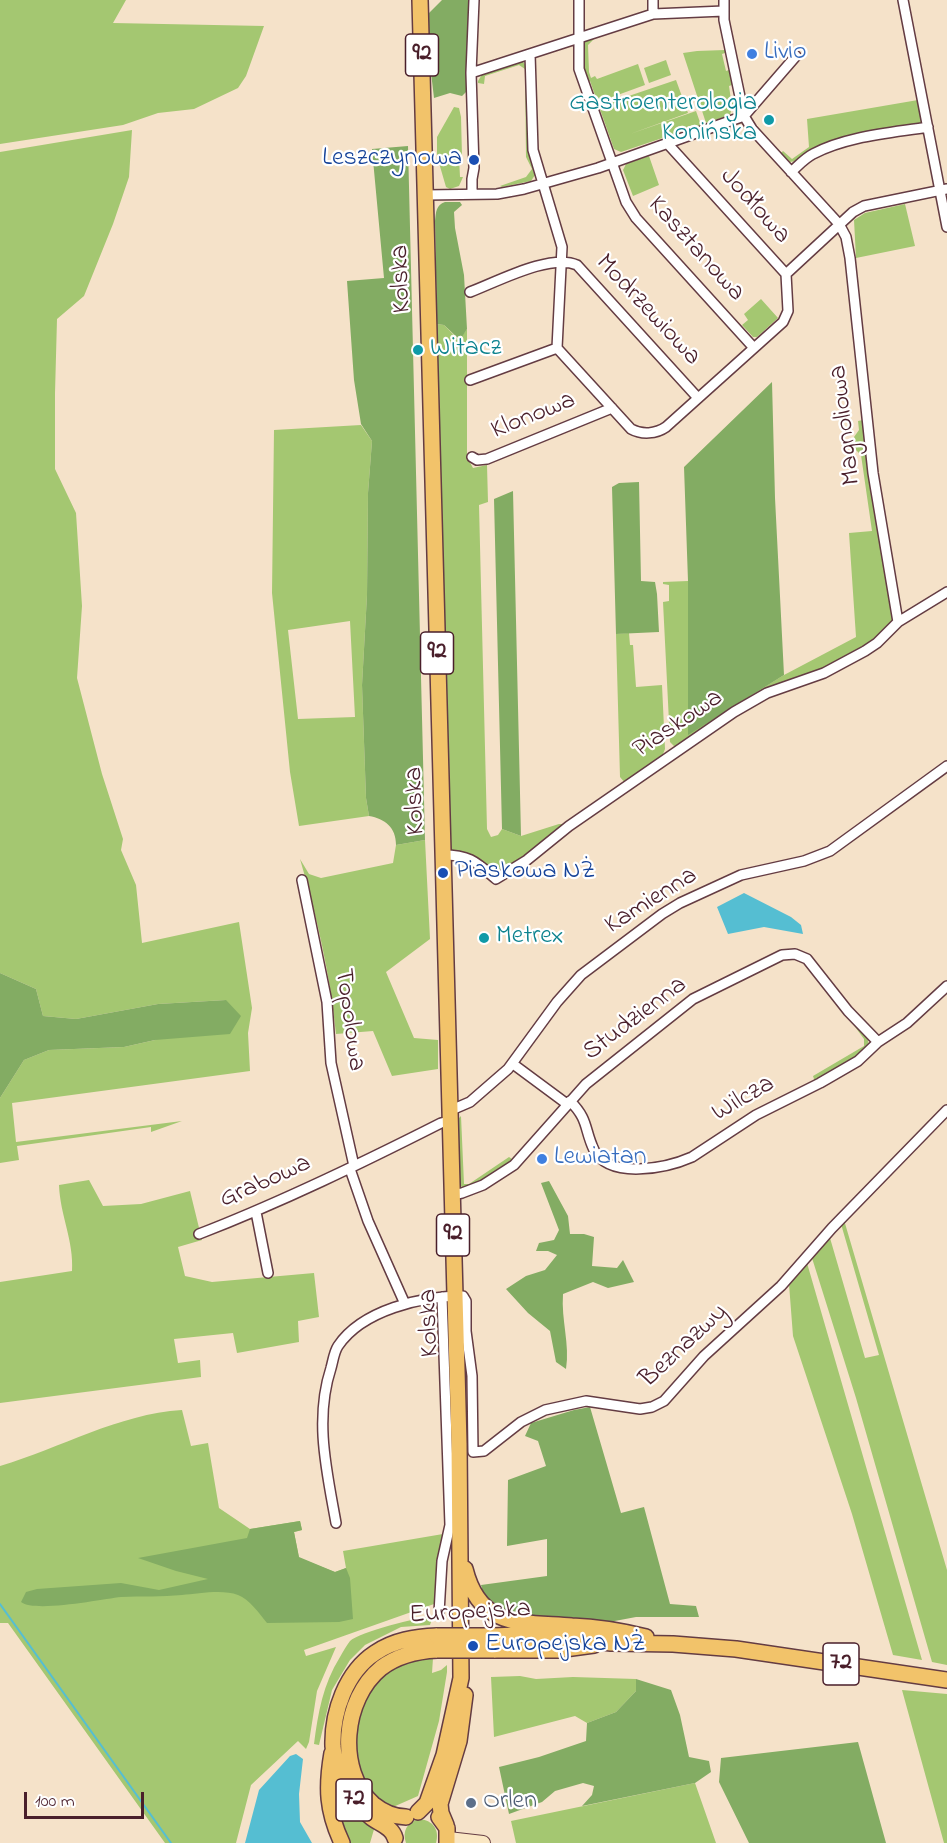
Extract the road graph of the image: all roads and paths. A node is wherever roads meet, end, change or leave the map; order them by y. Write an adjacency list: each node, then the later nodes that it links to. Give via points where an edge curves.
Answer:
1 (420, 0): 21 (main road, Kolska / 92)
2 (474, 0): 12 (street)
3 (579, 0): 9 (street, Kasztanowa)
4 (653, 0): 8 (street)
5 (724, 0): 7 (street)
6 (903, 0): 14 (street)
7 (724, 11): 8 (street); 13 (street)
8 (653, 14): 9 (street)
9 (579, 38): 10 (street); 16 (street, Kasztanowa, via 579,69)
10 (530, 54): 12 (street); 18 (street, via 532,144)
11 (796, 56): 13 (street)
12 (471, 73): 20 (street)
13 (744, 116): 15 (street); 17 (street)
14 (928, 127): 17 (street, via 821,151); 19 (street)
15 (667, 143): 16 (street); 25 (street, Jodłowa)
16 (611, 163): 18 (street); 28 (street, Kasztanowa, via 636,218)
17 (791, 172): 22 (street)
18 (544, 184): 20 (street, via 512,192); 24 (street, via 562,247)
19 (944, 190): 22 (street, via 864,206); 23 (street)
20 (472, 194): 21 (street)
21 (424, 195): 36 (main road, Kolska / 92)
22 (839, 224): 25 (street); 34 (street, Magnoliowa, via 850,253 873,473)
23 (947, 227)
24 (560, 262): 26 (street, via 546,262); 27 (street); 30 (street, Modrzewiowa, via 579,267)
25 (786, 274): 28 (street, via 786,318)
26 (470, 292)
27 (557, 348): 29 (street); 31 (street)
28 (754, 348): 30 (street)
29 (470, 380)
30 (698, 398): 31 (street, via 655,432 634,431)
31 (612, 408): 32 (street, Klonowa, via 487,459)
32 (472, 457)
33 (947, 592): 34 (street, Piaskowa)
34 (898, 622): 36 (street, Piaskowa, via 865,651 824,673 767,693 734,712 496,879 471,858)
35 (947, 766): 40 (street, Kamienna, via 830,851 741,875 662,915 575,980)
36 (442, 855): 43 (main road, Kolska / 92)
37 (302, 880): 44 (street, Topolowa, via 327,1002 331,1063)
38 (947, 986): 39 (street, Wilcza, via 908,1023)
39 (878, 1042): 41 (street, Wilcza, via 858,1061 672,1164 632,1168 604,1162 592,1146 582,1115); 41 (street, Studzienna, via 807,959 782,955 693,999 586,1084)
40 (513, 1064): 41 (street, Wilcza); 43 (street, Kamienna)
41 (568, 1103): 45 (street, Studzienna, via 508,1170 477,1188)
42 (947, 1110): 49 (street, Beznazwy, via 781,1286 704,1356 671,1394 651,1407 635,1409 586,1401 561,1406 530,1417 484,1450 473,1452 466,1301 463,1296)
43 (449, 1116): 44 (street); 45 (main road, Kolska / 92)
44 (352, 1167): 46 (street, Grabowa); 50 (street, Topolowa, via 368,1221)
45 (452, 1195): 49 (main road, Kolska / 92)
46 (256, 1212): 47 (street, Grabowa); 48 (street)
47 (199, 1234)
48 (268, 1273)
49 (448, 1296): 50 (street); 52 (main road, Kolska / 92, via 459,1443); 53 (street, via 450,1525 442,1561)
50 (405, 1304): 51 (street, via 358,1327 337,1347 322,1417)
51 (336, 1523)
52 (460, 1545): 55 (main road, 72, via 473,1593 498,1616 520,1622 606,1629); 56 (main road, Kolska / 92)
53 (439, 1613)
54 (437, 1643): 55 (main road, Europejska / 72, bridge, via 494,1643 538,1634 612,1643); 58 (main road, Europejska / 72, via 400,1640 362,1664 340,1701); 59 (main road, Europejska / 72, via 381,1668 365,1686 353,1714 349,1750 357,1783 379,1809 388,1814)
55 (680, 1644): 57 (main road, Europejska / 72, via 756,1651)
56 (460, 1678): 59 (main road, 92, via 444,1755 428,1803); 60 (main road, 92, via 465,1693 462,1726 440,1804)
57 (947, 1680)
58 (333, 1747): 61 (main road, Europejska / 72, via 343,1781 355,1802 392,1831); 62 (main road, via 329,1805)
59 (412, 1814): 60 (main road, Europejska, via 433,1813); 61 (main road, 92, via 397,1827)
60 (447, 1836): 63 (street)
61 (396, 1841)
62 (342, 1843)
63 (483, 1843)

